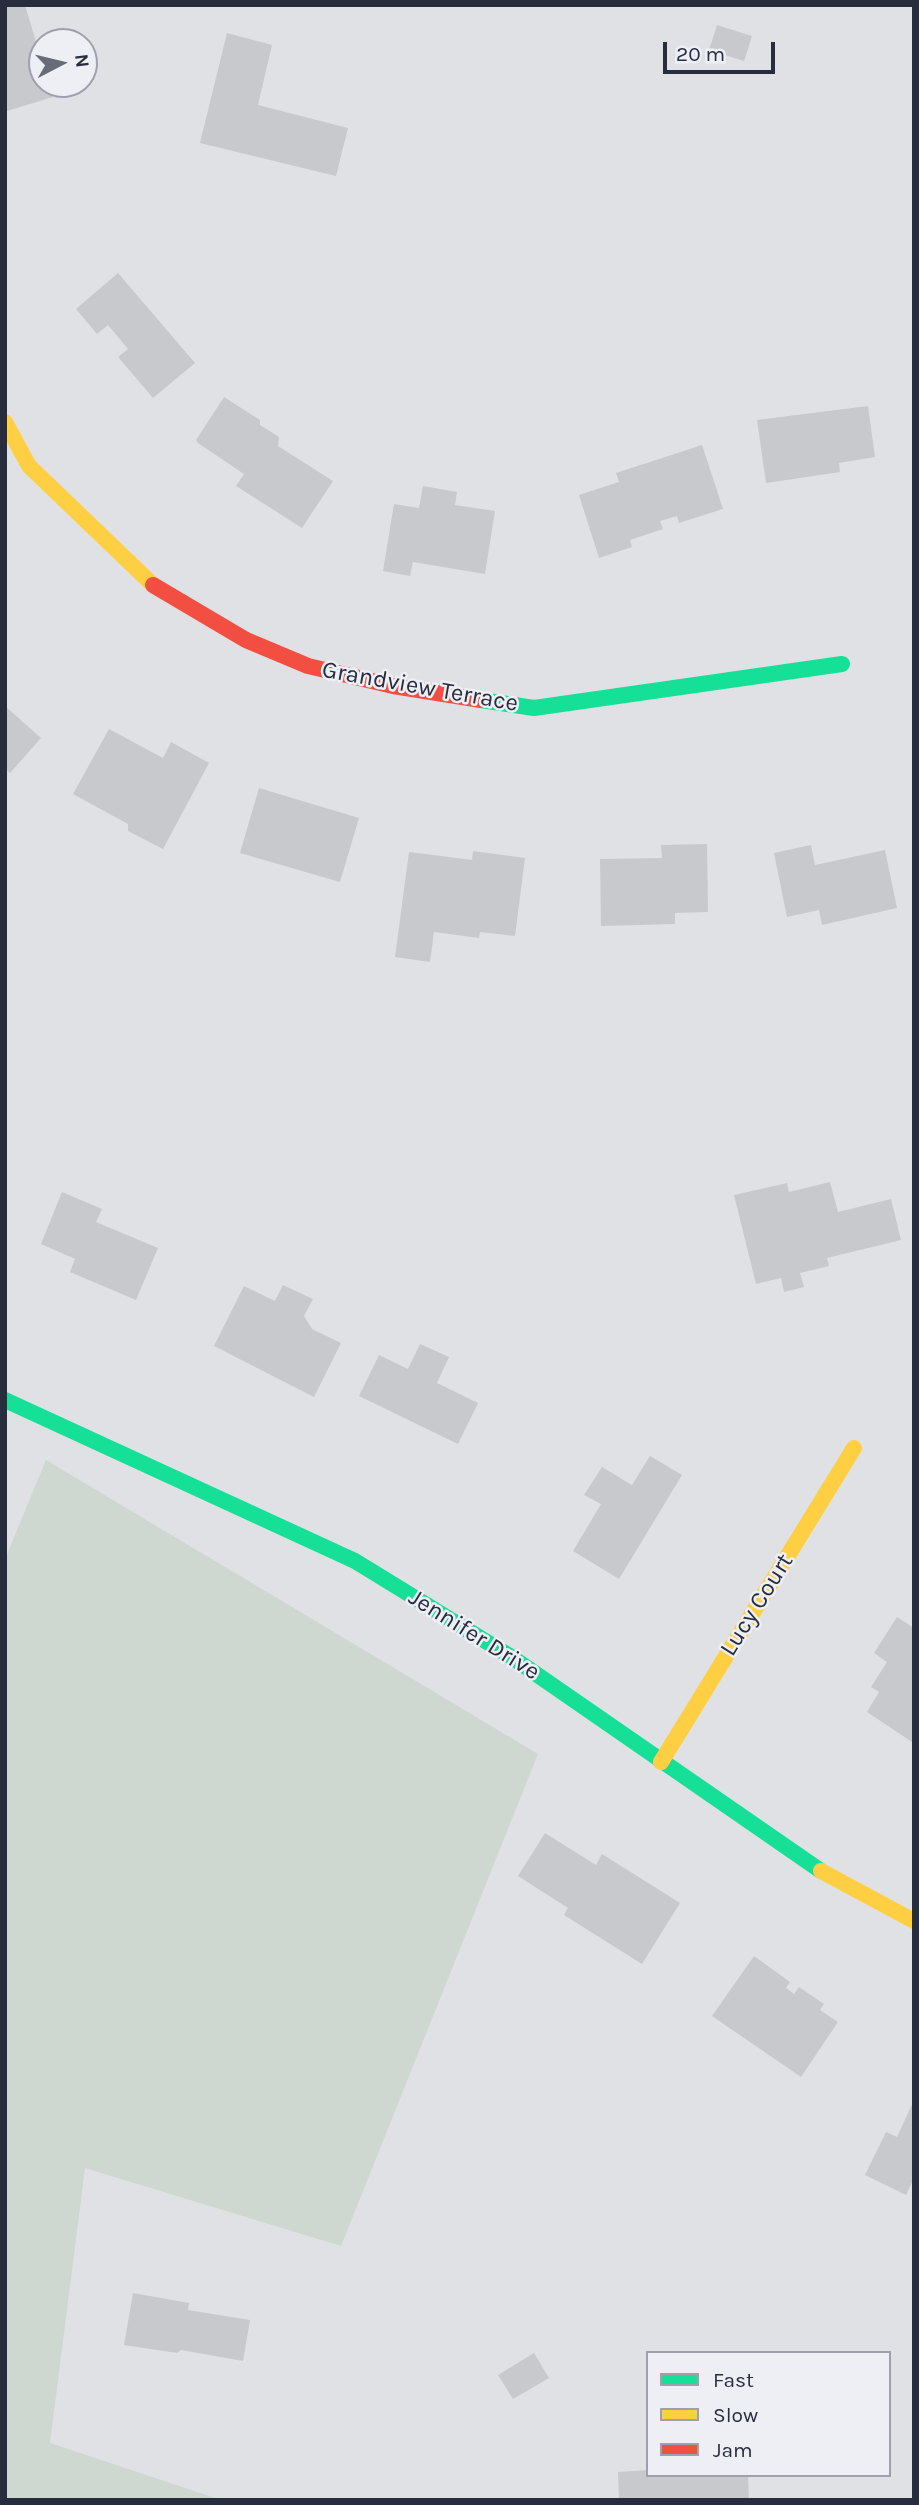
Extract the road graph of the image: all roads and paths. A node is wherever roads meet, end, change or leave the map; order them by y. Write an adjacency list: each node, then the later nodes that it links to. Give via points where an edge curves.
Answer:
1 (5, 422): 2 (street, Grandview Terrace, via 29,466 155,587 246,640 308,666 393,686 534,708)
2 (842, 664)
3 (5, 1399): 5 (street, Jennifer Drive, via 355,1561 513,1658)
4 (854, 1448): 5 (street, Lucy Court)
5 (661, 1762): 6 (street, Jennifer Drive, via 828,1876)
6 (914, 1921)

